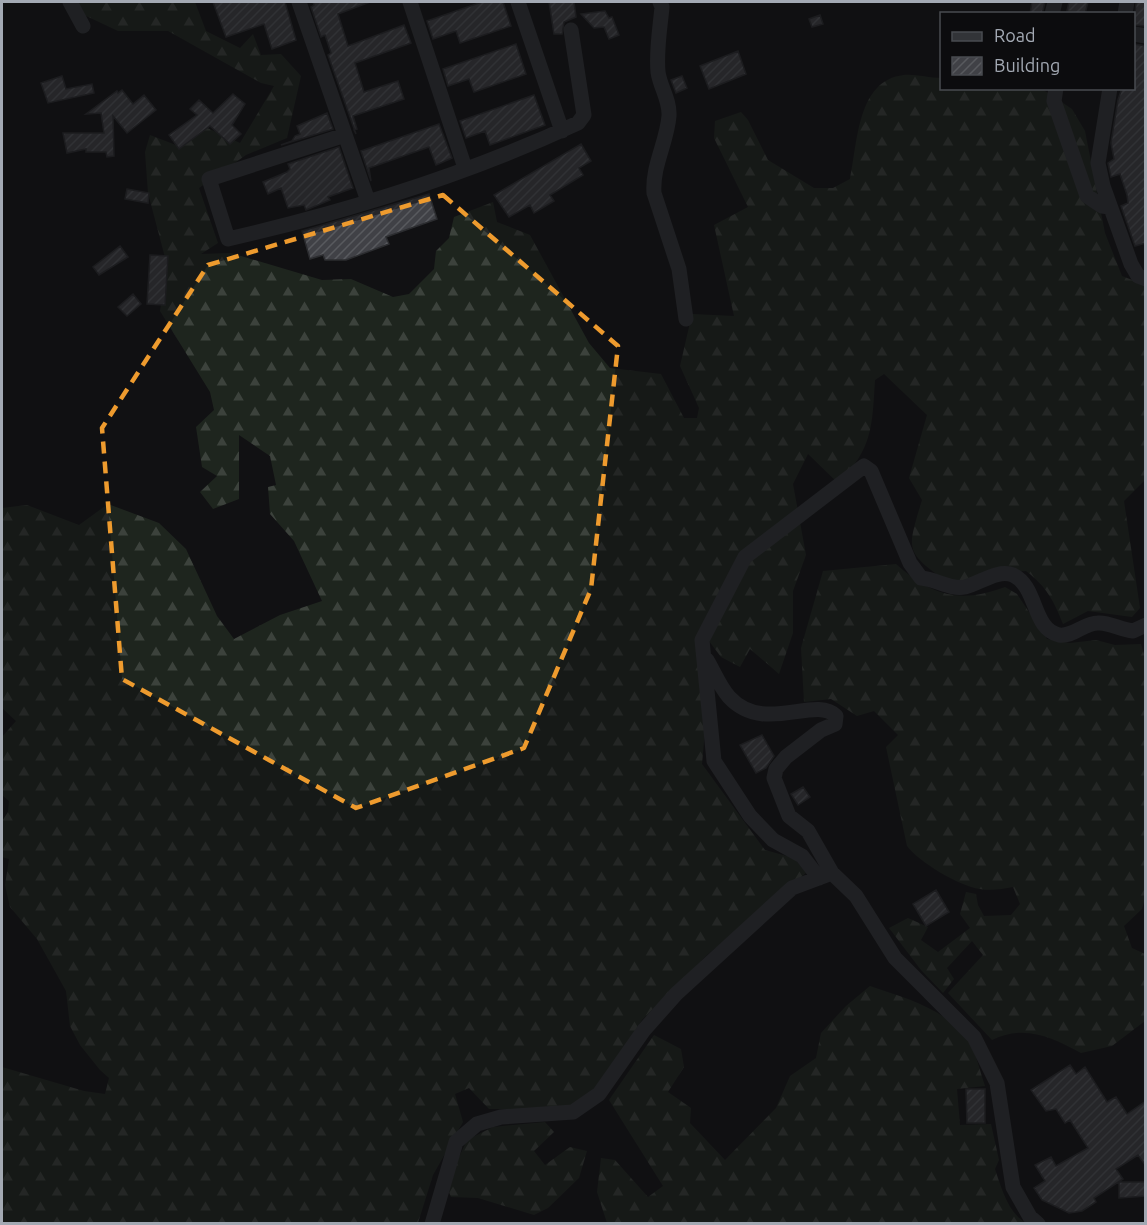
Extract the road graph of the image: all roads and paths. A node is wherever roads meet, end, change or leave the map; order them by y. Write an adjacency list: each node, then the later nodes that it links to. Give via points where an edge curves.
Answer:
1 (70, 2): 6 (street)
2 (299, 2): 11 (street)
3 (410, 2): 12 (street)
4 (518, 2): 10 (street)
5 (660, 2): 16 (street, via 658,75 669,117 653,179 654,193 680,269)
6 (83, 26)
7 (571, 30): 10 (street, via 584,115 578,123)
8 (1056, 90): 14 (street, via 1054,101 1087,196)
9 (1110, 90): 14 (street, via 1098,164)
10 (562, 130): 12 (street)
11 (345, 135): 13 (street); 13 (street, via 209,179 228,239 314,219)
12 (465, 168): 13 (street)
13 (368, 201)
14 (1110, 207): 15 (street, via 1131,264 1138,276)
15 (1146, 279)
16 (686, 319)
17 (1146, 625): 18 (street, via 1124,631 1100,622 1066,635 1057,634 1041,621 1025,586 1011,574 956,588 921,578 910,563 871,471 864,466 746,557 702,640)
18 (704, 655): 19 (street, via 714,761 750,816 773,840); 19 (street, via 729,697 749,712 767,715 814,710 836,716 835,724 786,757 774,778 789,816 808,831)
19 (826, 875): 20 (street, via 792,888 676,994 644,1030 599,1094 573,1112 501,1117 477,1124 456,1142); 21 (street, via 856,896 901,965 974,1037 997,1083 1013,1187)
20 (432, 1224)
21 (1038, 1224)

